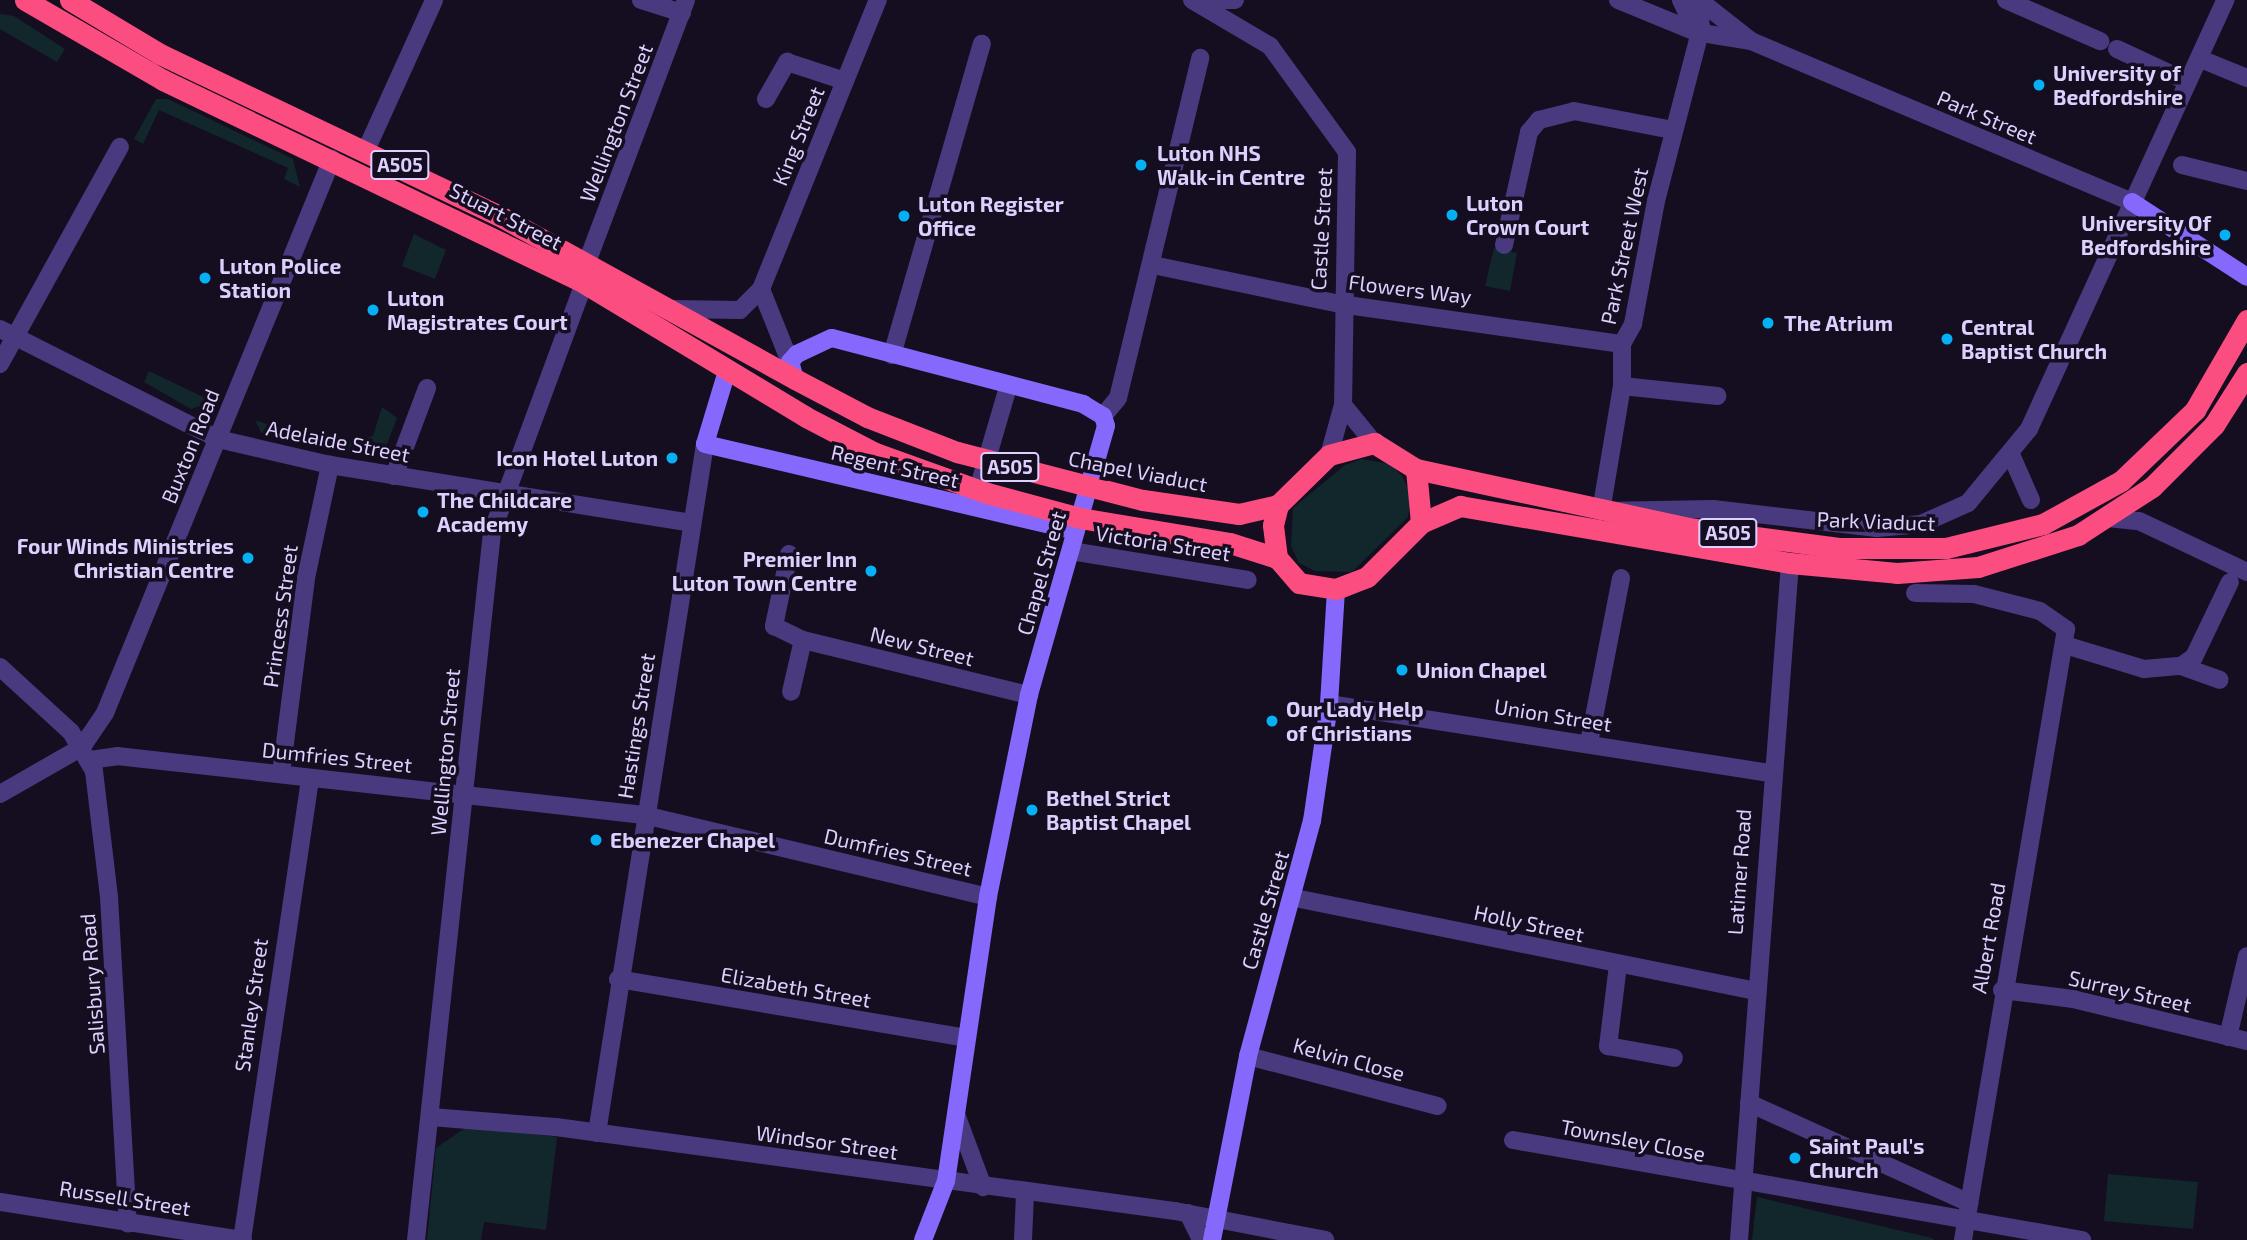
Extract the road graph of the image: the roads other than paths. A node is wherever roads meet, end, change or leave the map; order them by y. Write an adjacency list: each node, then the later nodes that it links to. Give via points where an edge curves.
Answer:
1 (25, 0): 27 (highway, Stuart Street / A505, via 163,80)
2 (70, 0): 26 (highway, Stuart Street / A505, via 160,54)
3 (434, 0): 26 (street)
4 (641, 0): 14 (street)
5 (878, 0): 21 (street, King Street)
6 (1192, 0): 36 (street, Castle Street, via 1270,46 1347,152)
7 (1205, 0): 8 (street)
8 (1235, 0)
9 (1618, 0): 15 (street, Park Street)
10 (1681, 0): 15 (street)
11 (1699, 0): 15 (street, Park Street West, via 1702,25); 16 (street)
12 (2006, 0): 22 (street)
13 (2225, 0): 19 (street)
14 (684, 6): 33 (street, Wellington Street)
15 (1696, 32): 16 (street, Park Street); 24 (street, Park Street West)
16 (1751, 41): 30 (street, Park Street)
17 (982, 44): 41 (street)
18 (1200, 58): 32 (street, Chapel Street)
19 (2203, 60): 20 (street); 22 (street)
20 (2247, 78)
21 (845, 81): 23 (street, via 787,62); 35 (street, King Street)
22 (2188, 82): 30 (street)
23 (766, 99)
24 (1673, 130): 31 (street, via 1574,111 1539,120 1530,131); 40 (street, Park Street West, via 1633,324)
25 (120, 147): 39 (street)
26 (367, 148): 33 (highway, Stuart Street / A505)
27 (332, 159): 33 (highway, Stuart Street / A505); 52 (street, Buxton Road)
28 (2182, 165): 29 (street)
29 (2247, 181)
30 (2132, 202): 34 (main road, Park Street); 56 (street)
31 (1504, 245)
32 (1153, 265): 36 (street, Flowers Way); 51 (street, Chapel Street, via 1118,398)
33 (585, 272): 37 (highway, Stuart Street / A505); 43 (highway, Stuart Street / A505); 60 (street, Wellington Street)
34 (2247, 277)
35 (761, 289): 37 (street, via 740,310); 44 (street)
36 (1340, 304): 40 (street, Flowers Way); 50 (street, Castle Street)
37 (673, 309): 44 (highway, Stuart Street / A505)
38 (2247, 320): 64 (highway, Park Viaduct / A505, via 2221,372 2168,438 2121,481 2043,524 1946,548 1895,551 1773,540)
39 (7, 333): 42 (street); 52 (street, Adelaide Street)
40 (1622, 344): 46 (street, Park Street West)
41 (892, 355): 44 (main road, via 832,338 808,345); 47 (main road)
42 (0, 364)
43 (727, 371): 54 (main road, Hastings Street); 71 (highway, Stuart Street / A505, bridge, via 875,453 987,493 1080,518 1230,543)
44 (792, 371): 62 (highway, Chapel Viaduct / A505, bridge, via 867,417 957,452 1143,500 1239,514)
45 (2247, 373): 65 (highway, A505, via 2183,460)
46 (1622, 386): 49 (street); 64 (street, Park Street West)
47 (1008, 387): 51 (main road, via 1083,404); 63 (street)
48 (427, 388): 59 (street)
49 (1717, 396)
50 (1343, 405): 53 (street); 55 (street, Castle Street)
51 (1103, 416): 68 (main road, Chapel Street, via 1105,435)
52 (218, 439): 57 (street, Adelaide Street); 88 (street, Buxton Road)
53 (1374, 443): 55 (highway); 58 (highway, A505)
54 (705, 444): 63 (main road, Regent Street); 66 (street, Hastings Street)
55 (1329, 455): 62 (highway)
56 (2012, 457): 61 (street); 64 (street, via 1968,503 1920,524 1877,528 1713,509)
57 (330, 465): 59 (street, Adelaide Street); 90 (street, Princess Street, via 306,578)
58 (1416, 469): 64 (highway, Park Viaduct / A505); 67 (highway, via 1423,488)
59 (394, 476): 60 (street, Adelaide Street)
60 (503, 493): 66 (street, Adelaide Street); 92 (street, Wellington Street, via 492,532)
61 (2031, 500)
62 (1278, 505): 71 (highway, via 1273,525)
63 (973, 507): 68 (main road, Regent Street)
64 (1601, 511)
65 (2108, 519): 72 (highway, A505, via 2045,550 1933,572); 73 (street, via 2138,521)
66 (691, 523): 94 (street, Hastings Street)
67 (1421, 523): 72 (highway, A505, via 1460,506); 77 (highway, A505, via 1367,578)
68 (1075, 531): 69 (main road, Chapel Street)
69 (1071, 551): 75 (street, Victoria Street); 85 (main road, Chapel Street)
70 (789, 554): 79 (street, New Street, via 774,626)
71 (1277, 558): 77 (highway, A505, via 1299,583)
72 (1790, 563): 89 (street, Latimer Road)
73 (2247, 572)
74 (1621, 578): 87 (street)
75 (1248, 580)
76 (2230, 582): 81 (street, via 2194,657)
77 (1336, 589): 86 (main road, Castle Street)
78 (1915, 593): 80 (street, via 1974,594 2040,611 2066,629)
79 (803, 640): 84 (street); 85 (street, New Street)
80 (2065, 646): 81 (street, via 2144,669); 101 (street, Albert Road)
81 (2181, 666): 83 (street)
82 (0, 667): 88 (street)
83 (2220, 680)
84 (790, 692)
85 (1029, 695): 95 (main road, Chapel Street)
86 (1329, 704): 87 (street, Union Street); 96 (main road, Castle Street)
87 (1589, 743): 89 (street, Union Street)
88 (86, 754): 90 (street, Dumfries Street); 93 (street); 121 (street, Salisbury Road, via 108,884)
89 (1770, 773): 100 (street, Latimer Road)
90 (281, 774): 91 (street, Dumfries Street)
91 (310, 778): 92 (street, Dumfries Street); 122 (street, Stanley Street)
92 (461, 793): 94 (street, Dumfries Street); 110 (street, Wellington Street)
93 (0, 794)
94 (644, 815): 95 (street, Dumfries Street); 99 (street, Hastings Street)
95 (988, 897): 103 (main road, Chapel Street)
96 (1295, 898): 98 (street, Holly Street); 105 (main road, Castle Street)
97 (2247, 956): 102 (street)
98 (1618, 965): 100 (street, Holly Street); 106 (street, via 1608,1046)
99 (618, 979): 103 (street, Elizabeth Street); 111 (street, Hastings Street)
100 (1753, 990): 107 (street, Latimer Road)
101 (2001, 990): 102 (street, Surrey Street, via 2073,999); 118 (street, Albert Road)
102 (2228, 1037): 104 (street, Surrey Street)
103 (965, 1038): 109 (main road, Chapel Street)
104 (2247, 1041)
105 (1248, 1056): 108 (street, Kelvin Close); 120 (main road, Castle Street)
106 (1674, 1058)
107 (1749, 1103): 114 (street, Latimer Road); 118 (street)
108 (1437, 1106)
109 (956, 1110): 113 (main road, Chapel Street); 115 (street, Chapel Street, via 964,1148)
110 (431, 1116): 111 (street, Windsor Street); 123 (street, Wellington Street)
111 (597, 1133): 113 (street, Windsor Street)
112 (1513, 1140): 114 (street, Townsley Close)
113 (946, 1181): 115 (street, Windsor Street); 124 (main road, Chapel Street)
114 (1743, 1184): 118 (street, Townsley Close); 129 (street, Latimer Road)
115 (983, 1187): 116 (street, Windsor Street)
116 (1025, 1194): 119 (street, Windsor Street); 125 (street)
117 (0, 1202): 121 (street, Russell Street)
118 (1968, 1211): 130 (street, Albert Road); 131 (street)
119 (1188, 1213): 120 (street, Windsor Street); 126 (street)
120 (1216, 1218): 127 (main road, Castle Street); 128 (street, Windsor Street)
121 (128, 1223): 122 (street, Russell Street)
122 (243, 1240)
123 (416, 1240)
124 (922, 1240)
125 (1023, 1240)
126 (1201, 1240)
127 (1212, 1240)
128 (1325, 1240)
129 (1739, 1240)
130 (1963, 1240)
131 (2082, 1240)

